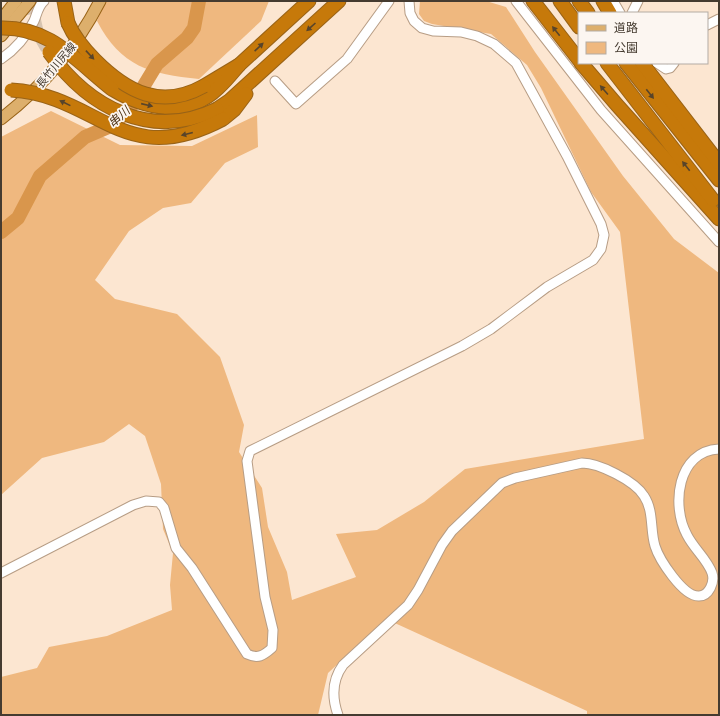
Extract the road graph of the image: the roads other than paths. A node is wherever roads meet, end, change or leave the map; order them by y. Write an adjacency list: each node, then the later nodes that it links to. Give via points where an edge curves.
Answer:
1 (16, 1): 24 (main road)
2 (30, 1): 28 (main road)
3 (44, 1): 30 (street, via 23,39)
4 (63, 1): 40 (highway, one-way to 40, bridge, via 68,22 77,39 108,72 132,89 150,96 165,97)
5 (100, 1): 42 (main road, 長竹川尻線, via 77,40 55,68 28,97)
6 (339, 1): 22 (highway)
7 (347, 1): 22 (highway)
8 (389, 1): 38 (street, via 347,59 296,104)
9 (409, 1): 49 (street, via 410,13 422,28 477,36 494,44 516,63 601,224 604,242 597,256 588,264 547,286 491,329 462,346 250,451 247,461 265,597 273,630 272,648 263,656 254,658 247,654 192,568 176,548 164,508 159,502 146,501 133,505)
10 (516, 1): 47 (street, via 601,110)
11 (533, 1): 31 (highway, one-way to 11)
12 (560, 1): 26 (highway)
13 (579, 1): 18 (highway)
14 (604, 1): 19 (highway)
15 (613, 1): 20 (street)
16 (638, 1): 21 (street)
17 (307, 2): 40 (highway, one-way to 17, via 239,65)
18 (587, 12)
19 (610, 12)
20 (619, 12)
21 (632, 12)
22 (323, 16): 41 (highway, one-way to 41, via 262,71 234,110)
23 (719, 19): 25 (street)
24 (1, 20)
25 (708, 24)
26 (578, 25)
27 (1, 28): 40 (highway, one-way to 40, bridge, via 26,30 47,38 64,48 112,89 141,104 162,108 178,107)
28 (1, 36)
29 (49, 52): 41 (highway, bridge, via 70,77 88,93 117,111 137,119 176,122)
30 (1, 59)
31 (578, 59)
32 (582, 64): 46 (highway, one-way to 32)
33 (608, 64): 45 (highway, one-way to 33)
34 (627, 64): 44 (highway, one-way to 44)
35 (643, 64): 43 (highway)
36 (659, 64): 37 (street, via 670,68)
37 (673, 64)
38 (275, 81)
39 (6, 90): 41 (highway, one-way to 39, bridge, via 202,130 187,135 148,137 116,128 54,98 33,91)
40 (207, 90)
41 (220, 114)
42 (1, 119)
43 (719, 163)
44 (719, 180)
45 (719, 207)
46 (719, 219)
47 (719, 242)
48 (719, 449): 50 (street, via 696,457 685,469 681,481 682,521 687,535 712,575 712,586 706,594 690,595 682,589 659,557 650,508 644,496 636,487 604,466 582,463 515,478 502,483 452,531 408,605 343,665 334,685)
49 (1, 573)
50 (338, 715)

